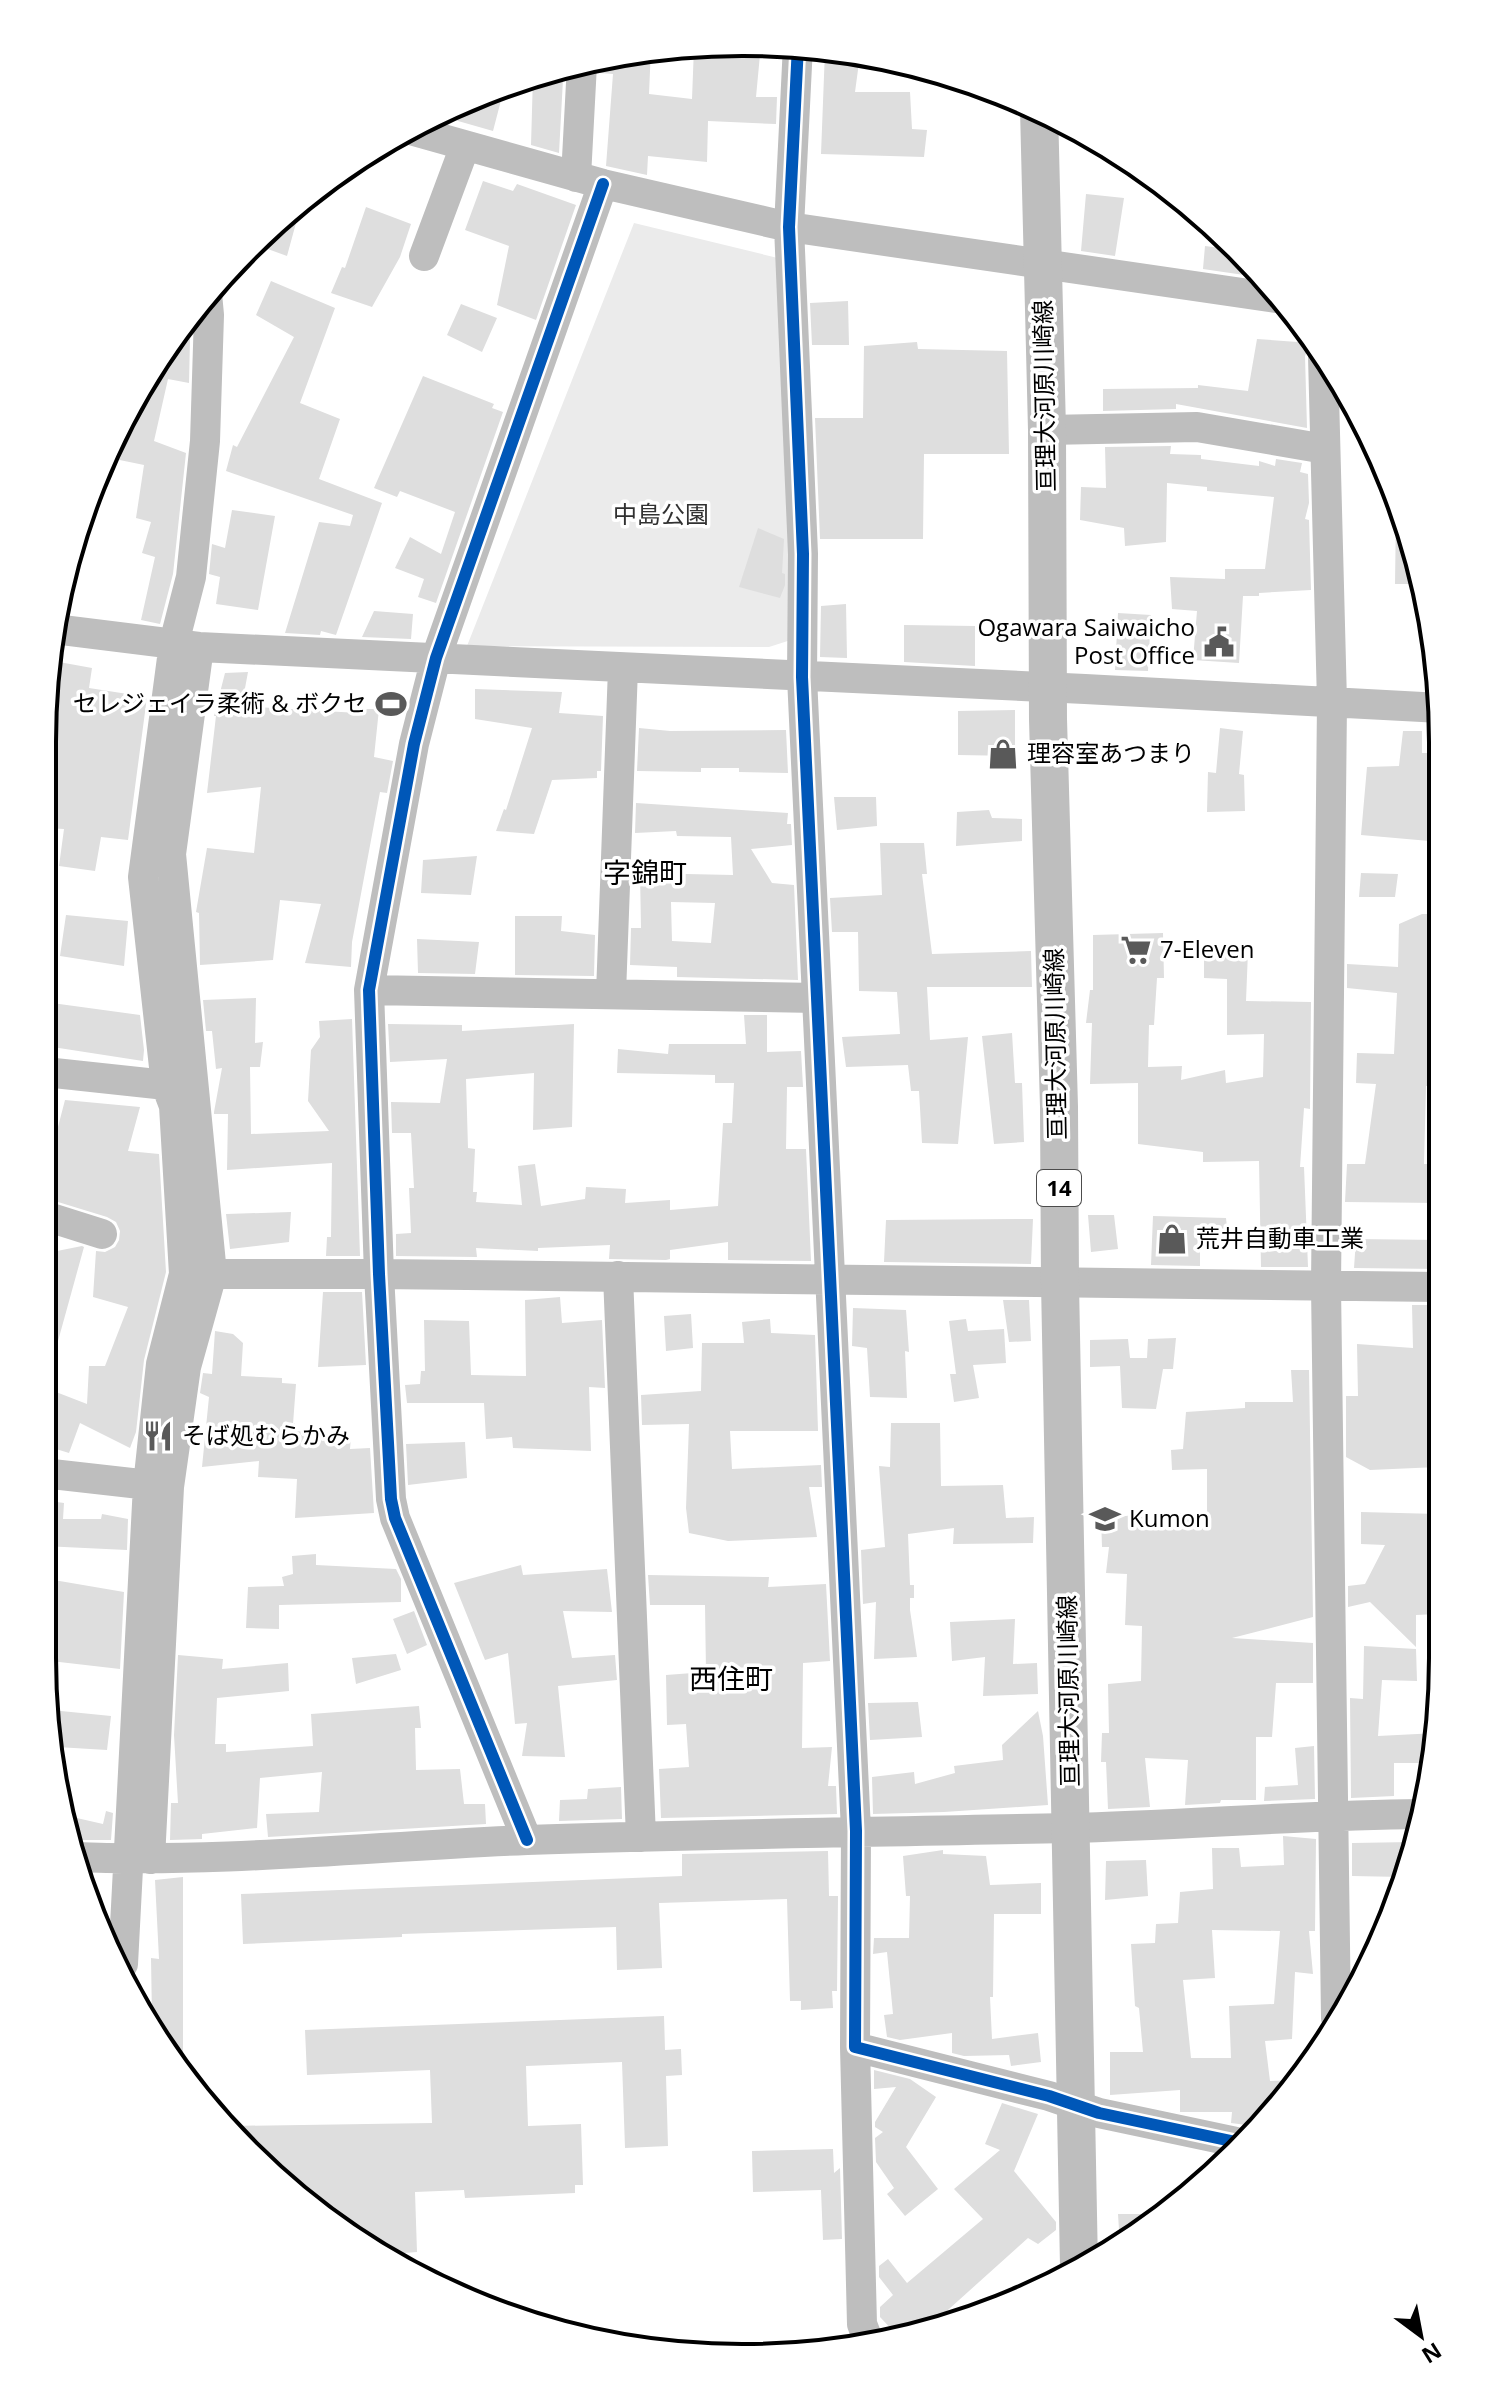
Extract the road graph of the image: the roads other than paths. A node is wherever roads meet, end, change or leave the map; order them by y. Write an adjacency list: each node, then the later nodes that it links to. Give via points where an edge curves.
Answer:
1 (797, 58): 7 (street)
2 (583, 75): 6 (street)
3 (1039, 124): 9 (main road, 亘理大河原川崎線 / 14)
4 (425, 134): 5 (street)
5 (465, 146): 6 (street); 8 (street)
6 (590, 180): 7 (street); 17 (street)
7 (789, 227): 9 (street); 19 (street, via 803,554)
8 (424, 256)
9 (1042, 264): 10 (street); 13 (main road, 亘理大河原川崎線 / 14)
10 (1264, 296)
11 (202, 320): 16 (street, via 205,441)
12 (1323, 378): 14 (street)
13 (1047, 430): 14 (street, via 1197,427); 20 (main road, 亘理大河原川崎線 / 14)
14 (1325, 449): 21 (street)
15 (66, 630): 16 (street)
16 (187, 645): 17 (street); 27 (street, via 143,877); 30 (street, via 171,854)
17 (436, 658): 18 (street); 23 (street, via 414,744)
18 (623, 668): 19 (street); 24 (street)
19 (802, 677): 20 (street); 25 (street)
20 (1048, 687): 21 (street); 34 (main road, 亘理大河原川崎線 / 14)
21 (1332, 702): 22 (street); 35 (street)
22 (1428, 707)
23 (369, 990): 24 (street); 31 (street)
24 (611, 994): 25 (street)
25 (817, 998): 33 (street)
26 (56, 1073): 27 (street)
27 (166, 1085): 30 (street, via 174,1106)
28 (56, 1219): 29 (street)
29 (102, 1234)
30 (198, 1274): 31 (street); 38 (street, via 161,1364)
31 (379, 1274): 32 (street); 44 (street, via 395,1518)
32 (618, 1276): 33 (street); 43 (street)
33 (831, 1279): 34 (street); 42 (street)
34 (1060, 1283): 35 (street); 41 (main road, 亘理大河原川崎線 / 14)
35 (1326, 1286): 36 (street); 40 (street)
36 (1429, 1287)
37 (56, 1474): 38 (street)
38 (159, 1486): 46 (street)
39 (1411, 1814): 40 (street)
40 (1334, 1815): 41 (street); 48 (street)
41 (1072, 1828): 42 (street); 50 (main road, 亘理大河原川崎線 / 14)
42 (856, 1831): 43 (street); 49 (street)
43 (641, 1837): 44 (street)
44 (527, 1840): 46 (street)
45 (86, 1857): 46 (street)
46 (139, 1859): 47 (street)
47 (124, 1955)
48 (1336, 2003)
49 (855, 2047): 50 (street); 53 (street)
50 (1076, 2104): 51 (street); 52 (main road, 亘理大河原川崎線 / 14)
51 (1230, 2141)
52 (1079, 2256)
53 (865, 2333)

